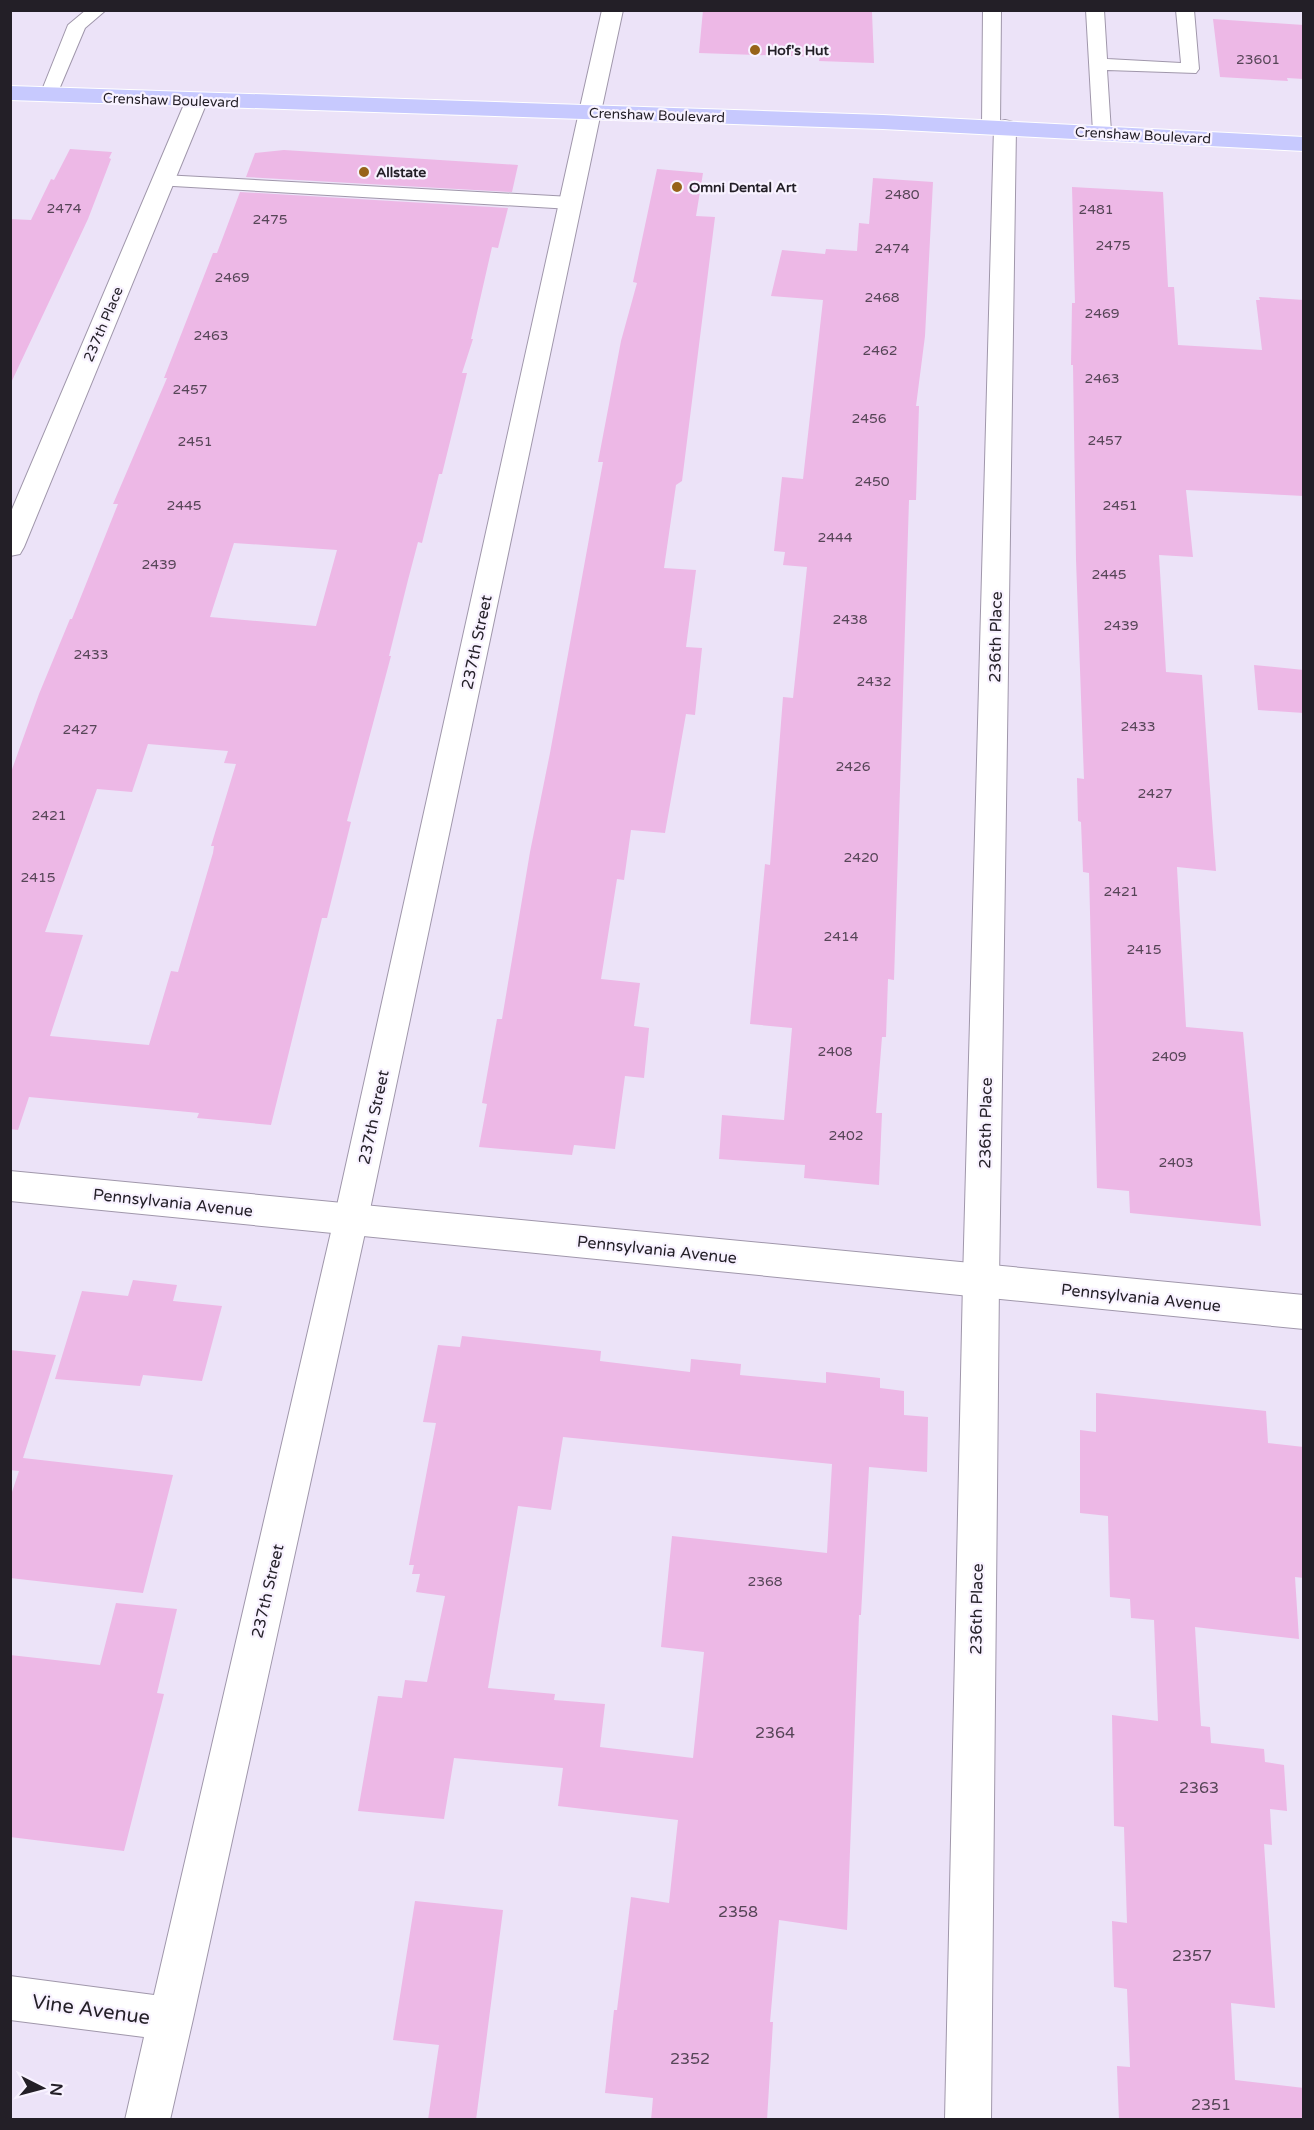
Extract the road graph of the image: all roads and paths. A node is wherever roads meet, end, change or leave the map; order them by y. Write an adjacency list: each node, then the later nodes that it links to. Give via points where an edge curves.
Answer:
1 (98, 10): 8 (lane, via 77,26)
2 (612, 10): 10 (street, 237th Street)
3 (992, 10): 11 (lane)
4 (1095, 10): 6 (lane)
5 (1185, 10): 6 (lane, via 1190,69)
6 (1098, 64): 12 (lane)
7 (10, 93): 8 (main road, Crenshaw Boulevard)
8 (49, 95): 9 (main road, Crenshaw Boulevard)
9 (196, 102): 10 (main road, Crenshaw Boulevard); 14 (street, 237th Place)
10 (590, 112): 11 (main road, Crenshaw Boulevard); 15 (street, 237th Street)
11 (998, 127): 12 (main road, Crenshaw Boulevard); 19 (street, 236th Place)
12 (1102, 132): 13 (main road, Crenshaw Boulevard)
13 (1304, 144)
14 (163, 181): 15 (lane); 16 (street, 237th Place)
15 (571, 202): 18 (street, 237th Street)
16 (10, 547)
17 (10, 1186): 18 (street, Pennsylvania Avenue)
18 (351, 1219): 19 (street, Pennsylvania Avenue); 22 (street, 237th Street)
19 (981, 1281): 20 (street, Pennsylvania Avenue); 24 (street, 236th Place)
20 (1304, 1312)
21 (10, 1998): 22 (street, Vine Avenue)
22 (171, 2019): 23 (street, 237th Street)
23 (147, 2120)
24 (968, 2120)

